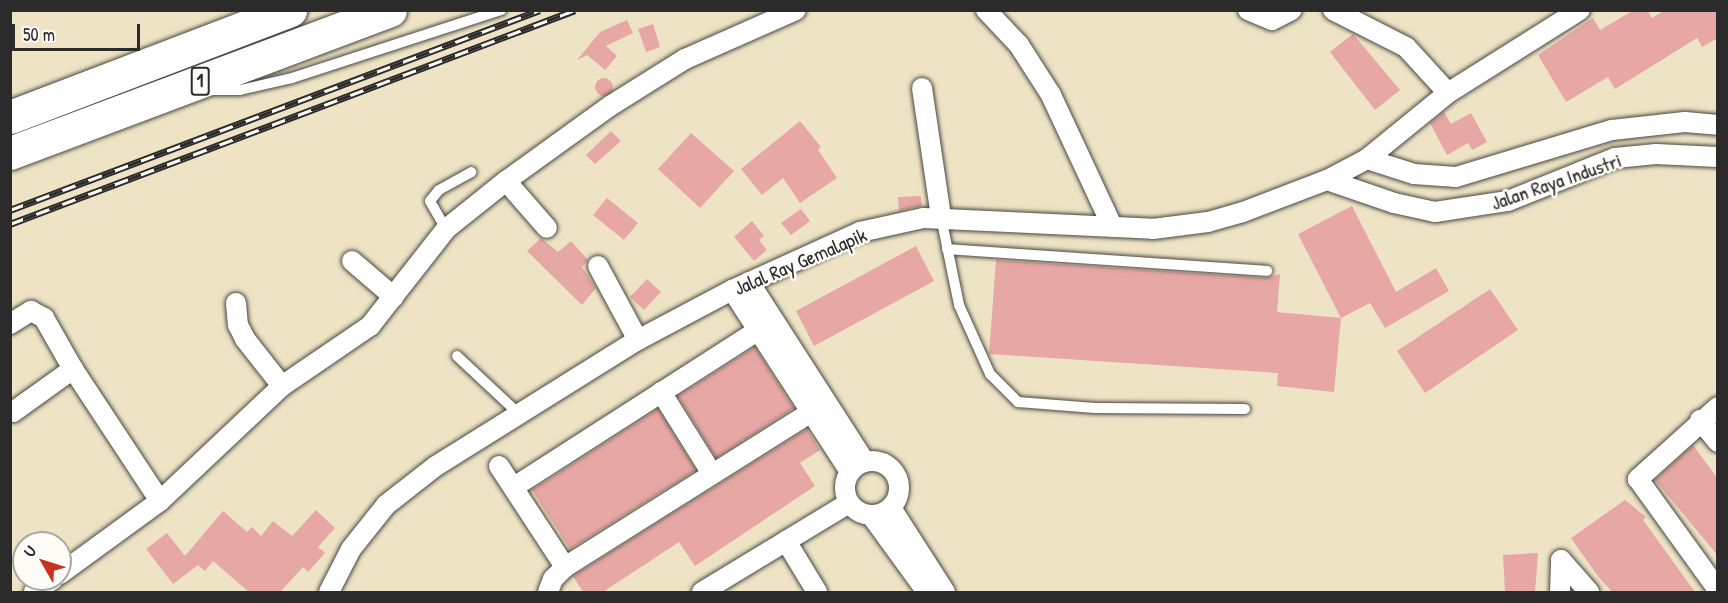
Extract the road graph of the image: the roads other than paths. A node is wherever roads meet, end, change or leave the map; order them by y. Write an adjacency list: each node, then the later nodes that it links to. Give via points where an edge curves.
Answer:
1 (237, 10): 15 (highway)
2 (290, 10): 16 (highway, 1)
3 (340, 10): 18 (highway, 1)
4 (390, 10): 12 (highway, 1)
5 (501, 10): 12 (lane, via 292,78 240,90 212,91)
6 (796, 10): 24 (street, via 685,59 610,106)
7 (986, 10): 26 (street, via 1018,45 1051,95)
8 (1248, 10): 9 (street, via 1272,20)
9 (1292, 10)
10 (1333, 10): 14 (street, via 1406,47)
11 (1580, 10): 14 (street, Jalal Ray Gemalapik)
12 (189, 85): 19 (highway, 1)
13 (922, 88): 25 (street)
14 (1448, 93): 21 (street, Jalal Ray Gemalapik)
15 (10, 96)
16 (10, 117)
17 (1718, 125): 21 (street, Jalan Raya Industri, via 1686,122 1612,130 1456,177 1414,174)
18 (10, 137)
19 (10, 153)
20 (1718, 157): 23 (street, Jalan Raya Industri, via 1656,154 1615,158 1508,201 1435,212 1394,203)
21 (1366, 159): 23 (street, Jalal Ray Gemalapik)
22 (471, 172): 28 (lane, via 439,190 430,201)
23 (1327, 180): 26 (street, Jalal Ray Gemalapik, via 1208,222 1154,229)
24 (506, 182): 27 (street); 28 (street)
25 (941, 217): 26 (street, Jalal Ray Gemalapik); 29 (lane); 33 (street, Jalal Ray Gemalapik, via 860,231)
26 (1112, 226)
27 (546, 228)
28 (446, 229): 34 (street)
29 (947, 249): 32 (lane); 44 (lane, via 959,305 986,364 1000,387 1018,402 1095,408)
30 (352, 261): 34 (street)
31 (598, 266): 38 (street)
32 (1267, 271)
33 (740, 286): 37 (street); 38 (street, Jalal Ray Gemalapik); 51 (street)
34 (394, 297): 41 (street, via 370,326)
35 (236, 303): 41 (street, via 241,332)
36 (10, 324): 40 (street, via 31,311 38,312)
37 (757, 331): 42 (street); 46 (street)
38 (638, 340): 47 (street, Jalal Ray Gemalapik)
39 (457, 356): 47 (lane)
40 (73, 369): 45 (street); 54 (street)
41 (282, 386): 54 (street)
42 (661, 392): 52 (street); 53 (street)
43 (1718, 407): 48 (street)
44 (1245, 410)
45 (13, 412)
46 (811, 412): 51 (street); 52 (street)
47 (518, 413): 63 (street, Jalal Ray Gemalapik, via 436,466 386,505 351,549)
48 (1700, 420): 49 (street); 61 (street, via 1638,479)
49 (1718, 442)
50 (499, 466): 53 (street)
51 (858, 467): 55 (street, via 845,484); 56 (street, via 881,462 894,471 899,486)
52 (711, 472): 60 (street)
53 (514, 487): 60 (street)
54 (160, 501): 59 (street)
55 (849, 503): 57 (street); 58 (street)
56 (891, 508): 57 (street); 67 (street)
57 (871, 515): 66 (street)
58 (786, 541): 62 (street); 65 (street)
59 (72, 565)
60 (565, 567): 64 (street, via 553,579)
61 (1718, 590)
62 (709, 591)
63 (329, 592)
64 (549, 592)
65 (817, 592)
66 (927, 592)
67 (945, 592)
68 (1560, 592): 69 (street, via 1561,560)
69 (1589, 592)

